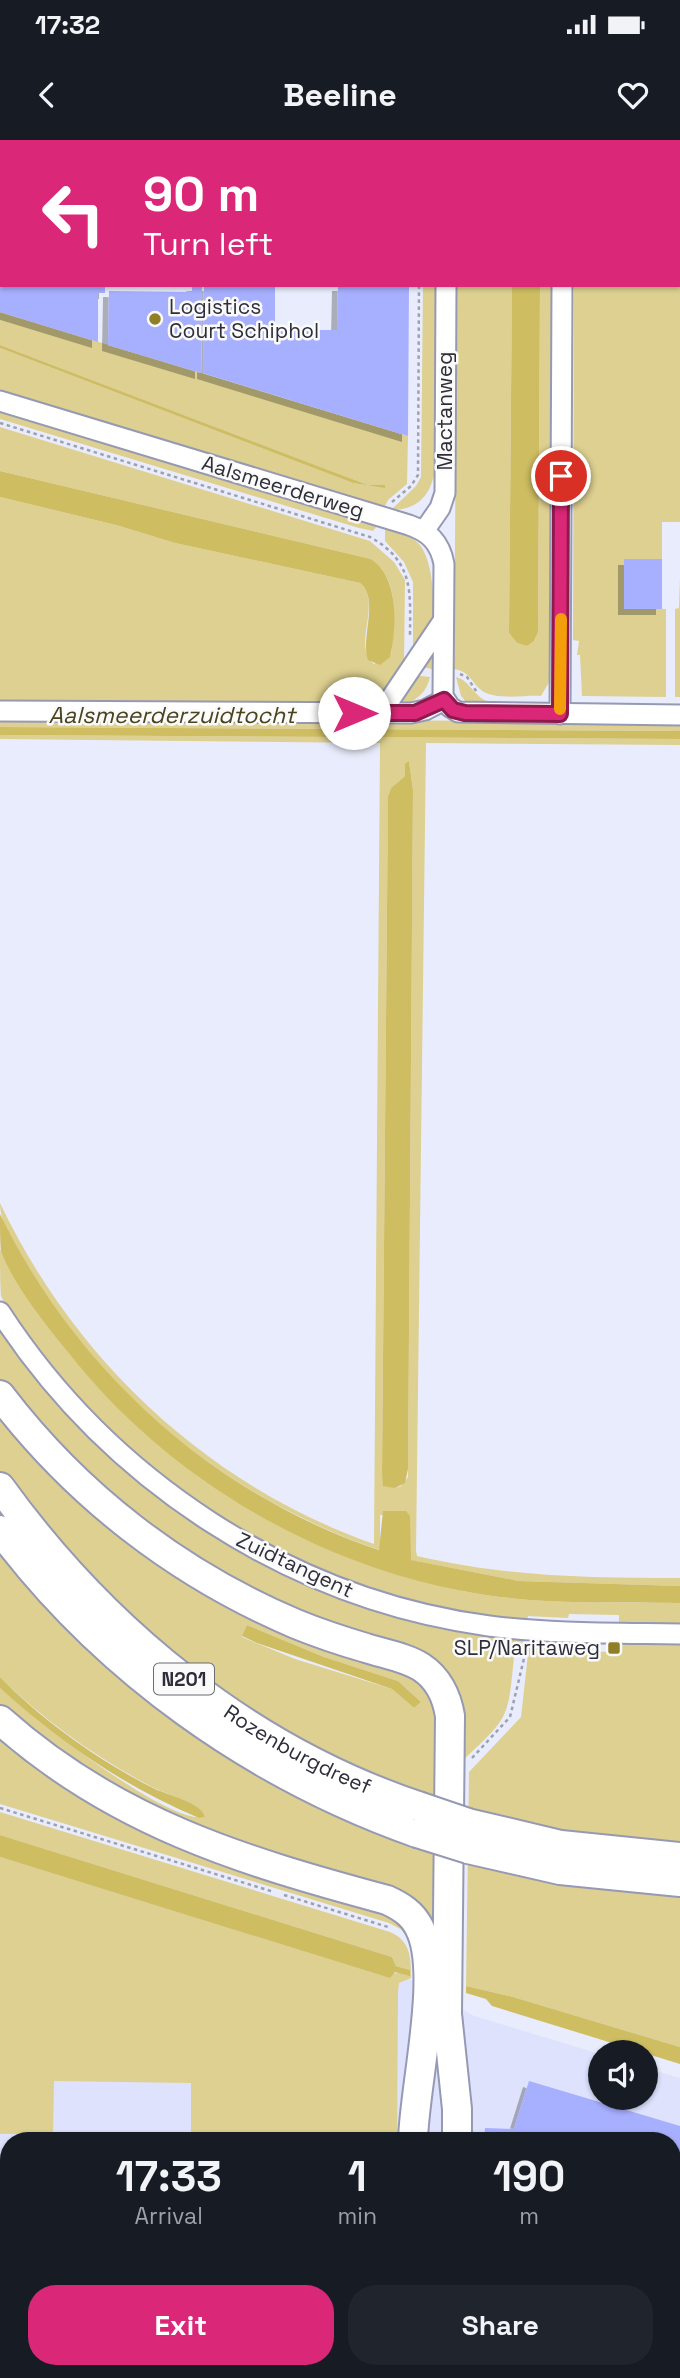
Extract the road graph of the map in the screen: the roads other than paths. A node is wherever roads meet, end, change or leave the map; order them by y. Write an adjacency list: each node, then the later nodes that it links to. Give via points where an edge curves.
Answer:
1 (446, 287): 4 (street, Mactanweg, via 445,493)
2 (562, 287): 9 (street)
3 (0, 401): 4 (street, Aalsmeerderweg)
4 (424, 531): 5 (street, via 442,557)
5 (443, 621): 6 (street); 8 (street)
6 (444, 700): 8 (street, via 418,712); 9 (street, via 453,710 465,713)
7 (0, 711): 8 (street)
8 (381, 713)
9 (560, 714): 10 (street)
10 (680, 715)
11 (0, 1312): 15 (street, Zuidtangent, via 48,1378 102,1437 159,1487 228,1533 305,1574 442,1618 529,1630)
12 (0, 1395): 22 (highway, via 79,1484 162,1552 291,1622 422,1668 444,1693 450,1722 447,2014)
13 (0, 1487): 17 (highway, Rozenburgdreef / N201, via 81,1587 188,1682 290,1748)
14 (0, 1530): 17 (highway, Rozenburgdreef / N201, via 93,1634 184,1710 300,1783)
15 (680, 1634)
16 (0, 1720): 21 (highway, via 73,1777 151,1822 230,1855 387,1900 404,1909 425,1942 425,2032)
17 (417, 1819): 18 (highway, Rozenburgdreef / N201, bridge)
18 (468, 1836): 19 (highway, Rozenburgdreef / N201); 20 (highway, Rozenburgdreef / N201, via 560,1870)
19 (680, 1857)
20 (680, 1882)
21 (413, 2132)
22 (457, 2132)

